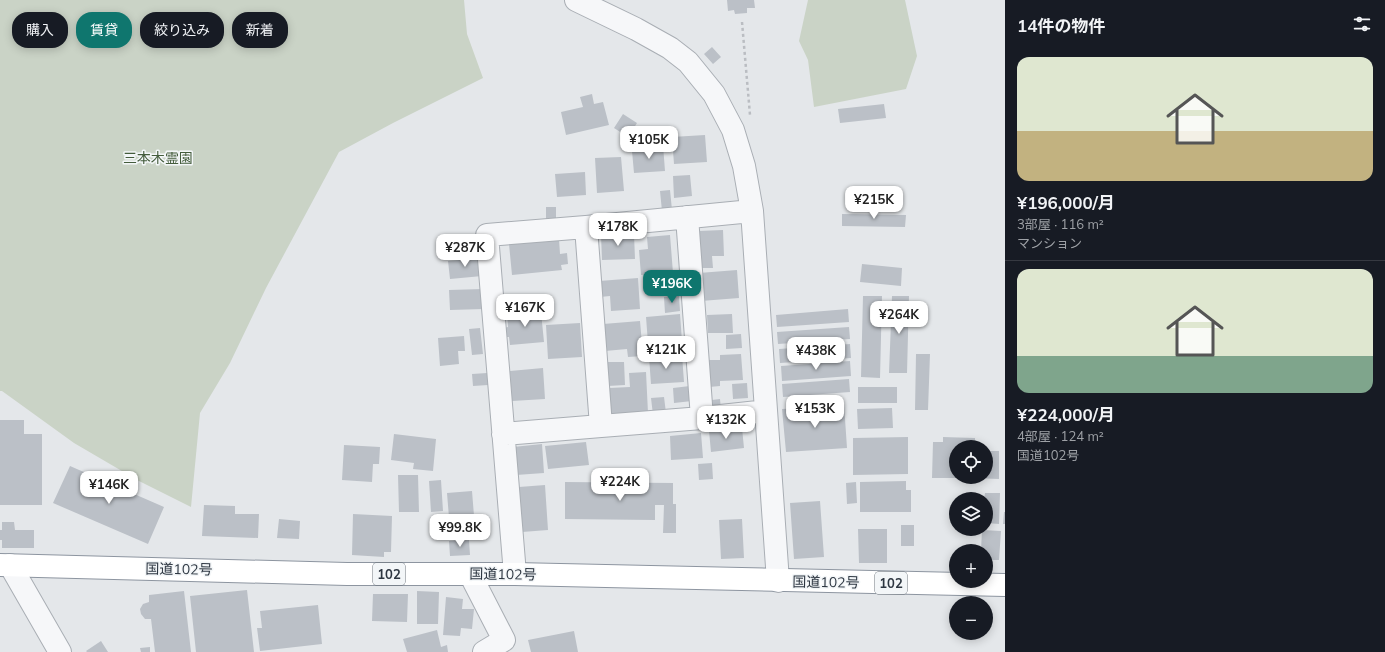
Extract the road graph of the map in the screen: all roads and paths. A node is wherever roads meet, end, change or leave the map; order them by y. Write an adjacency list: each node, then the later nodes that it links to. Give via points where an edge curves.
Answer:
1 (576, 0): 4 (street, via 650,36 688,62 714,94 733,130 744,166)
2 (742, 22): 3 (path)
3 (750, 118)
4 (752, 211): 5 (street); 7 (street)
5 (687, 217): 6 (street); 8 (street)
6 (586, 227): 9 (street); 10 (street, via 487,235)
7 (766, 411): 8 (street); 14 (street)
8 (702, 418): 9 (street)
9 (601, 426): 10 (street)
10 (503, 434): 13 (street)
11 (5, 565): 12 (highway, 国道102号 / 102, via 347,574); 17 (street)
12 (470, 574): 13 (highway, 国道102号 / 102); 16 (street)
13 (515, 574): 14 (highway, 国道102号 / 102)
14 (778, 581): 15 (highway, 国道102号 / 102)
15 (1005, 585)
16 (507, 646): 18 (street)
17 (53, 650)
18 (484, 652)

